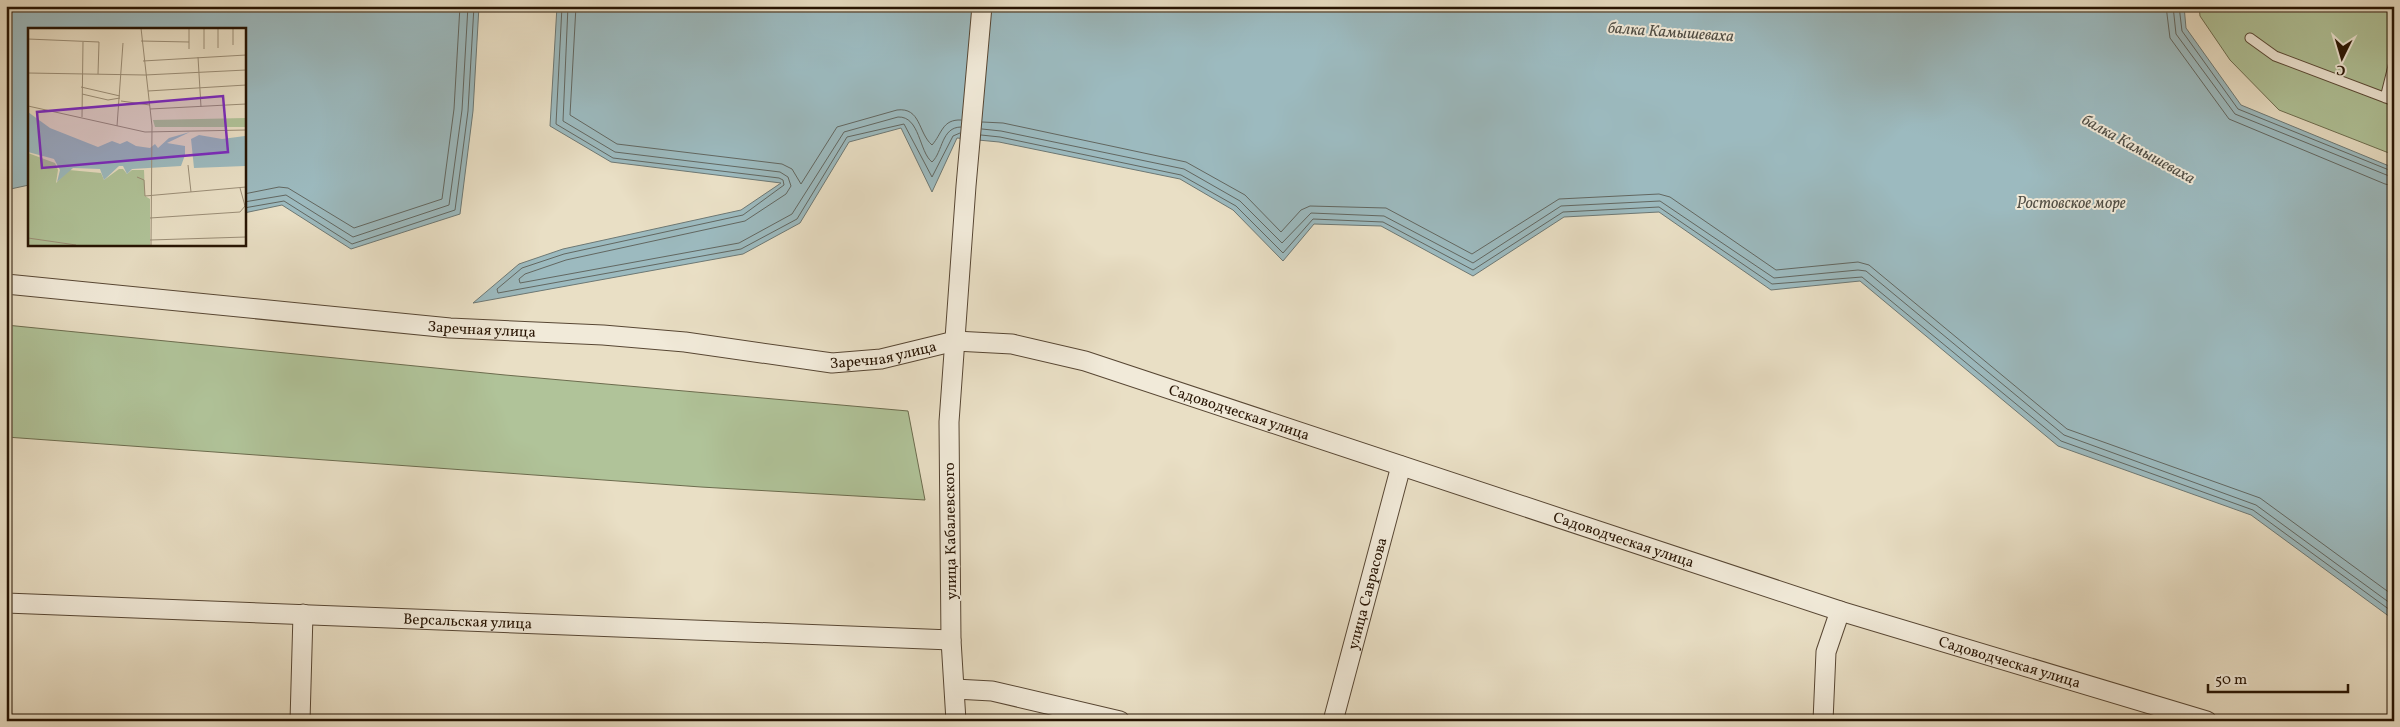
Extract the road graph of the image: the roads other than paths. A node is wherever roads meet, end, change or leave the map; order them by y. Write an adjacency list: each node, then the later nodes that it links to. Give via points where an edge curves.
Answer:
1 (982, 6): 6 (street, улица Кабалевского)
2 (2250, 38): 4 (lane, via 2275,56)
3 (2394, 62): 4 (lane)
4 (2389, 99)
5 (6, 284): 6 (street, Заречная улица, via 450,328 685,342 832,363 881,359)
6 (955, 342): 7 (street, Заречная улица, via 1012,344); 12 (street, улица Кабалевского, via 949,440)
7 (1044, 350): 8 (street, Садоводческая улица)
8 (1401, 466): 10 (street, Садоводческая улица); 17 (street, улица Саврасова)
9 (6, 603): 11 (street, Версальская улица)
10 (1840, 611): 18 (street, via 1826,652); 19 (street, Садоводческая улица)
11 (303, 614): 12 (street, Версальская улица); 14 (street)
12 (951, 640): 13 (street, улица Кабалевского)
13 (955, 689): 15 (street, улица Кабалевского); 16 (street, via 992,691)
14 (300, 721)
15 (956, 721)
16 (1120, 721)
17 (1333, 721)
18 (1823, 721)
19 (2207, 721)

